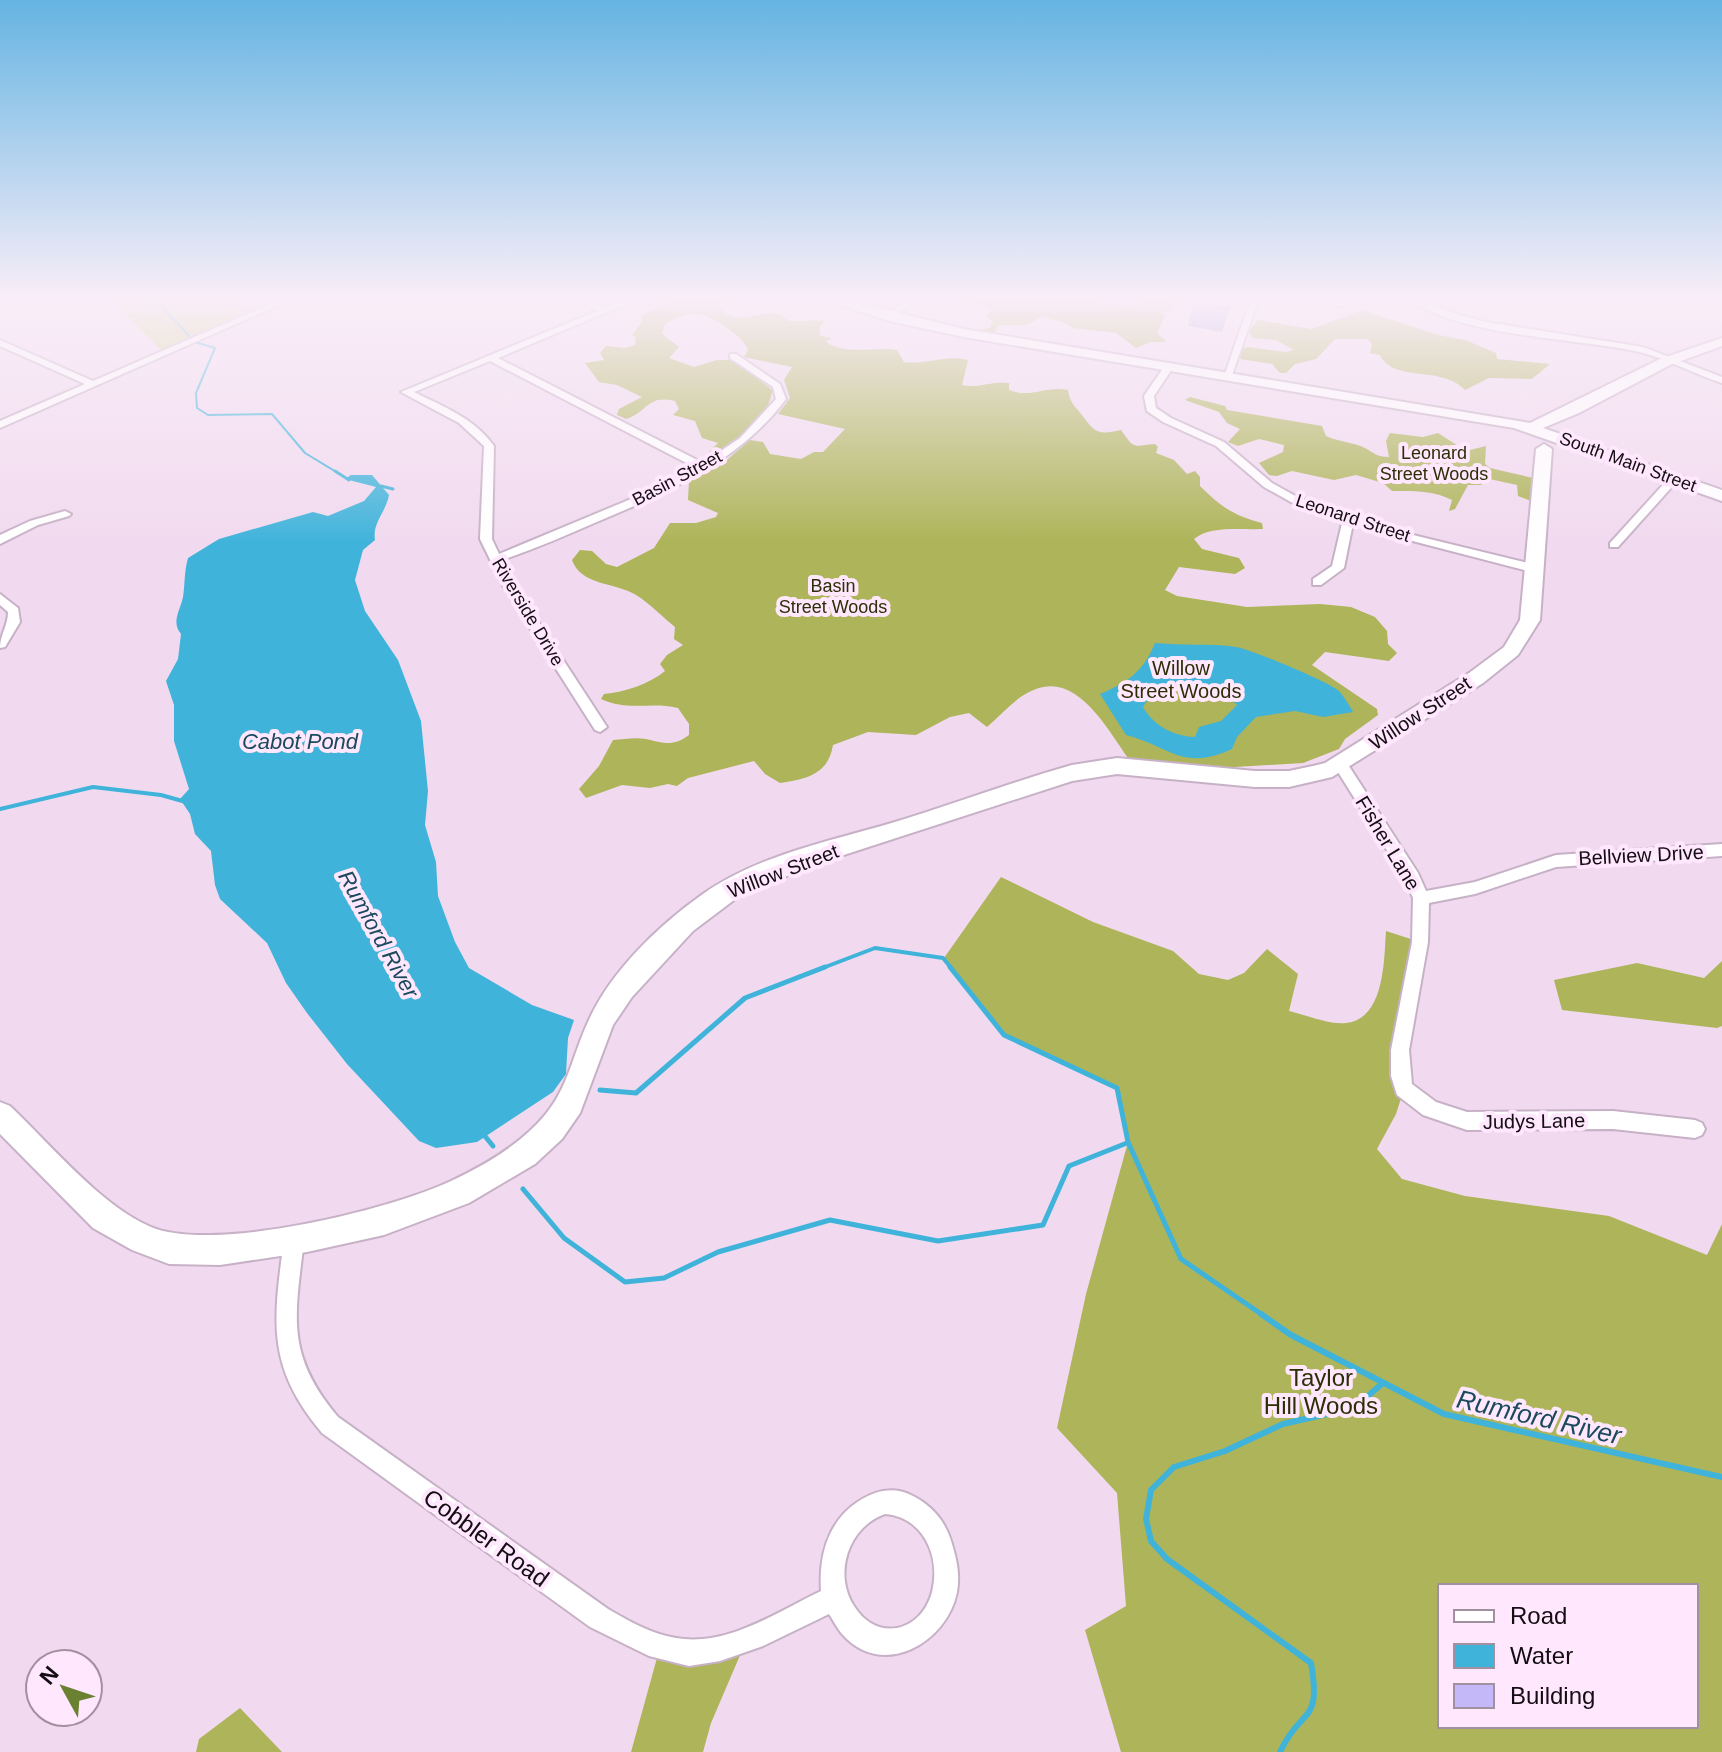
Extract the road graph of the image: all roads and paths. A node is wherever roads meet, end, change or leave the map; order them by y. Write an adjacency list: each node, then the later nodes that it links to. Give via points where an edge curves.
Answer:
1 (82, 380): 9 (street)
2 (102, 380): 9 (street)
3 (435, 380): 19 (street, Riverside Drive, via 408,391 463,422 489,446 486,539)
4 (533, 380): 12 (street)
5 (768, 380): 12 (street, Basin Street, via 777,386 781,399 735,447)
6 (1160, 380): 16 (street, Leonard Street, via 1149,396 1158,415 1220,444 1281,493)
7 (1257, 380): 11 (street, South Main Street, via 1452,411)
8 (1633, 380): 11 (street, via 1539,423)
9 (92, 384): 10 (street)
10 (0, 425)
11 (1548, 438): 13 (street, South Main Street); 20 (street, Willow Street)
12 (704, 468): 19 (street, Basin Street)
13 (1674, 479): 14 (street, South Main Street); 18 (street)
14 (1722, 496)
15 (65, 514): 17 (street)
16 (1349, 517): 20 (street, Leonard Street); 21 (street, via 1338,568)
17 (0, 540)
18 (1614, 545)
19 (495, 559): 24 (street, Riverside Drive)
20 (1532, 568): 25 (street, Willow Street, via 1530,620 1511,651)
21 (1317, 582)
22 (0, 598): 23 (street, via 14,611 14,622)
23 (0, 644)
24 (600, 727)
25 (1340, 764): 27 (street, Fisher Lane); 31 (street, Willow Street, via 1289,779 1117,766 1072,773 749,880 691,919 621,992 603,1019 576,1096 538,1143 500,1169 431,1203)
26 (1722, 850): 27 (street, Bellview Drive, via 1556,861 1475,888)
27 (1421, 898): 28 (street, Fisher Lane, via 1420,942)
28 (1400, 1068): 30 (street, Judys Lane, via 1404,1089 1445,1116 1467,1121 1613,1120)
29 (0, 1115): 31 (street, Willow Street, via 104,1217 124,1230 166,1247 195,1251)
30 (1695, 1129)
31 (294, 1240): 32 (street, Cobbler Road, via 286,1343 308,1403 330,1425 599,1618 660,1647 701,1652 747,1639)
32 (834, 1598): 32 (street, via 848,1622 868,1639 892,1644 916,1636 935,1617 945,1591 946,1562 931,1525 912,1509 891,1503 858,1513 842,1531 832,1556)

